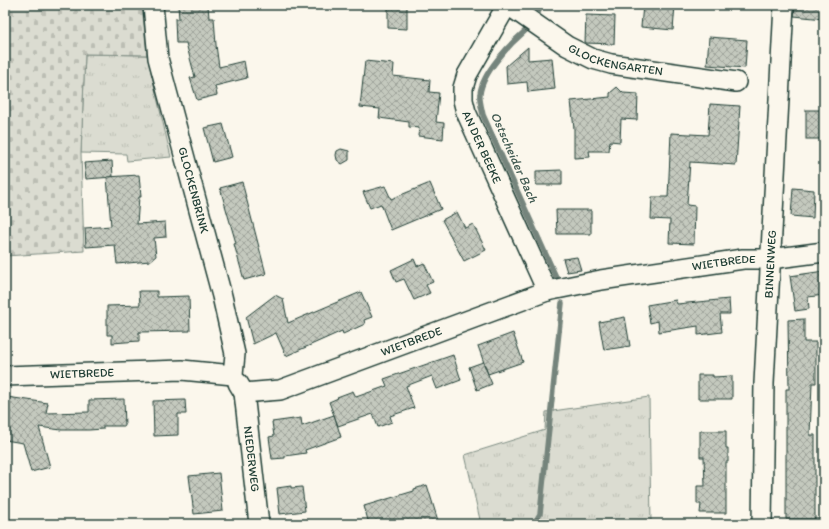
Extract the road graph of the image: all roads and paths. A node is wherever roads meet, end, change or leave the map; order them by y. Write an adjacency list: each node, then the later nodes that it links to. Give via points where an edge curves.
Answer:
1 (153, 5): 8 (street, GLOCKENBRINK, via 158,58 222,296 235,354)
2 (508, 5): 4 (street, GLOCKENGARTEN, via 567,46 593,59 611,64); 7 (street, AN DER BEEKE, via 467,75 463,100 466,112)
3 (784, 5): 6 (street, BINNENWEG)
4 (736, 82)
5 (824, 252): 6 (street, WIETBREDE)
6 (770, 259): 7 (street, WIETBREDE, via 743,259 601,280); 12 (street, BINNENWEG, via 764,383)
7 (547, 291): 10 (street, WIETBREDE, via 280,390)
8 (233, 375): 9 (street, WIETBREDE, via 182,370); 10 (street)
9 (5, 376)
10 (244, 393): 11 (street, NIEDERWEG)
11 (259, 524)
12 (762, 524)

